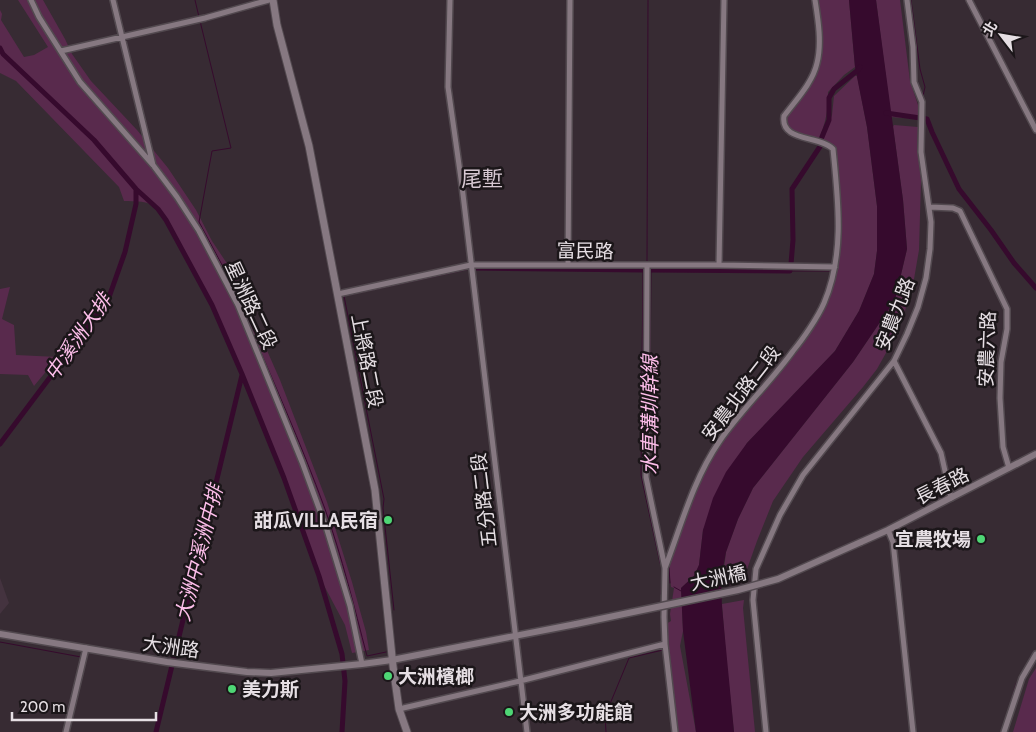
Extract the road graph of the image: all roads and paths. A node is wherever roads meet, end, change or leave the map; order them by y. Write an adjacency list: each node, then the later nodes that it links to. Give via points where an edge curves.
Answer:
1 (31, 0): 11 (street, 星洲路二段)
2 (113, 0): 10 (street)
3 (271, 0): 10 (street); 20 (main road, 上將路二段, via 309,146)
4 (450, 0): 15 (street, 五分路二段, via 448,87)
5 (570, 0): 16 (street)
6 (724, 0): 17 (street)
7 (815, 0): 19 (street, 安農北路二段, via 819,25 817,63 783,122 787,131 820,140 832,149 838,216)
8 (907, 0): 14 (street, 安農九路, via 914,82 922,102 922,152)
9 (968, 0): 12 (street)
10 (122, 37): 11 (street); 13 (street)
11 (60, 51): 13 (street, 星洲路二段, via 80,82)
12 (1036, 130)
13 (153, 165): 34 (street, 星洲路二段, via 199,231 238,304 326,530 350,606)
14 (930, 207): 21 (street, 安農九路, via 926,278 918,307); 23 (street, 安農六路, via 960,211 1007,310 1000,398 1003,446)
15 (471, 265): 16 (street, 富民路); 20 (street, 富民路); 29 (street, 五分路二段)
16 (568, 265): 18 (street, 富民路)
17 (719, 265): 18 (street, 富民路); 19 (street, 富民路)
18 (647, 266): 27 (street, via 646,477)
19 (835, 267): 27 (street, 安農北路二段, via 824,303 794,351 718,444 688,502)
20 (338, 294): 33 (main road, 上將路二段, via 375,490)
21 (894, 361): 24 (street, via 941,453); 41 (street, 安農九路, via 803,475 780,515 756,569 753,600)
22 (1036, 454): 23 (street, 長春路)
23 (1009, 468): 24 (street, 長春路)
24 (951, 498): 25 (street, 長春路)
25 (888, 530): 26 (street, 長春路); 42 (street, via 896,563)
26 (861, 542): 29 (street, 大洲橋, bridge, via 778,579 738,590)
27 (665, 568): 30 (street)
28 (0, 634): 31 (street, 大洲路)
29 (516, 636): 33 (street); 35 (street, 五分路二段)
30 (666, 644): 35 (street); 40 (street)
31 (86, 648): 34 (street, 大洲路, via 247,672 271,673); 37 (street)
32 (1036, 654): 43 (street, via 1022,678)
33 (392, 660): 34 (street); 36 (main road, 上將路二段)
34 (362, 664)
35 (520, 682): 36 (street); 39 (street, 五分路二段)
36 (399, 709): 38 (main road, 上將路二段)
37 (66, 732)
38 (406, 732)
39 (527, 732)
40 (675, 732)
41 (766, 732)
42 (913, 732)
43 (1004, 732)

